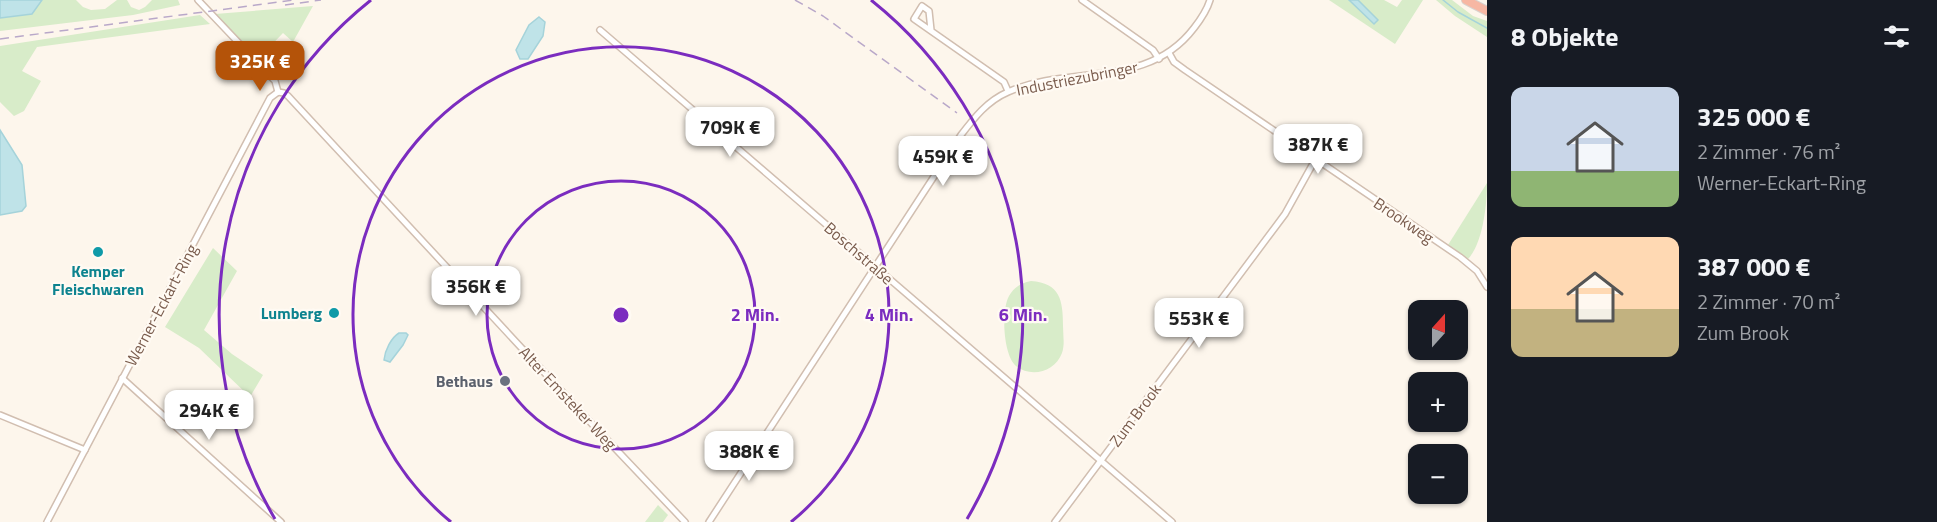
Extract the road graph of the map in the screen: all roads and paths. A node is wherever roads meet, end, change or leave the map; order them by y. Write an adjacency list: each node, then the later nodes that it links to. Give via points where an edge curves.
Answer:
1 (198, 0): 11 (street, via 275,81)
2 (1082, 0): 10 (street, via 1153,50)
3 (1210, 0): 9 (street, Industriezubringer, via 1190,33)
4 (1467, 1): 5 (highway); 6 (highway)
5 (1487, 5)
6 (1487, 11)
7 (600, 30): 14 (street, Boschstraße)
8 (931, 30): 12 (street, via 1004,82)
9 (1169, 53): 10 (street, Industriezubringer); 13 (street, Brookweg, via 1174,62)
10 (1159, 59): 12 (street, Industriezubringer)
11 (278, 92): 16 (street, Werner-Eckart-Ring, via 270,98); 22 (street, Alter Emsteker Weg, via 300,108)
12 (1008, 92): 14 (street, Industriezubringer, via 992,101 961,135)
13 (1315, 160): 15 (street, Brookweg, via 1460,257 1477,271); 19 (street, Zum Brook, via 1285,214)
14 (876, 267): 19 (street, Boschstraße); 23 (street, Industriezubringer)
15 (1487, 287)
16 (122, 378): 18 (street, Werner-Eckart-Ring); 21 (street)
17 (0, 415): 18 (street)
18 (85, 450): 20 (street, Werner-Eckart-Ring)
19 (1101, 461): 24 (street, Zum Brook); 25 (street, Boschstraße)
20 (47, 522)
21 (281, 522)
22 (685, 522)
23 (709, 522)
24 (1055, 522)
25 (1172, 522)

